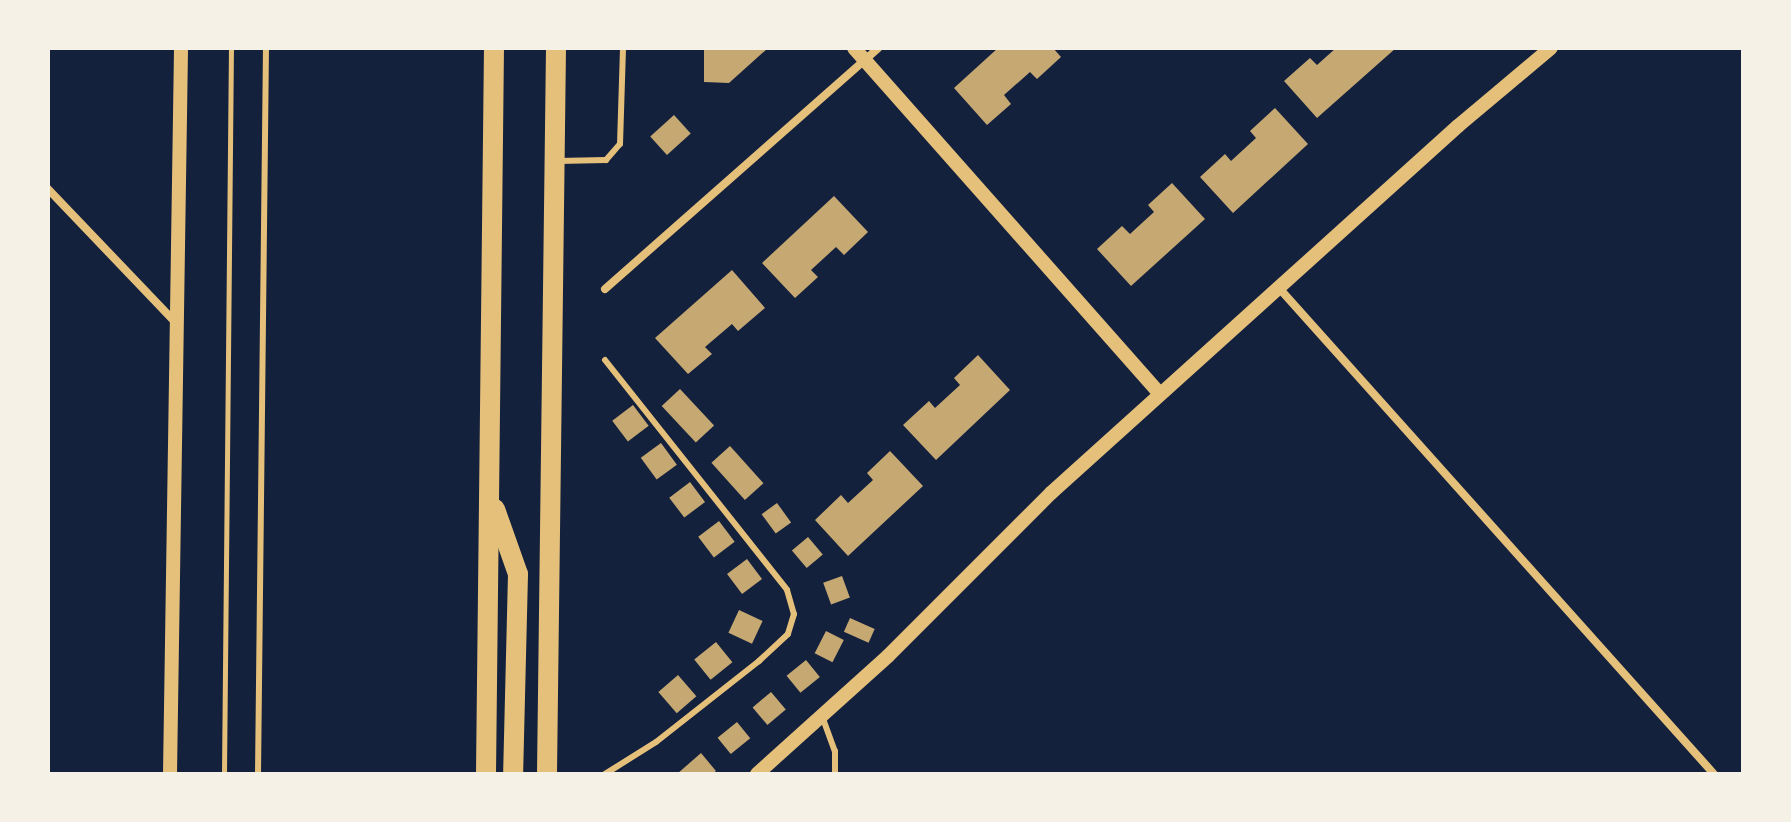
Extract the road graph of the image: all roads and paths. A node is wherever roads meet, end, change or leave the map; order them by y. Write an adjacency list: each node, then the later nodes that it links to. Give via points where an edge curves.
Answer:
1 (181, 48): 15 (street)
2 (231, 48): 21 (path)
3 (266, 48): 22 (lane)
4 (494, 48): 18 (highway)
5 (556, 48): 11 (highway)
6 (623, 48): 11 (lane, via 620,144 606,160)
7 (854, 48): 10 (street)
8 (878, 48): 10 (street)
9 (1551, 48): 13 (street)
10 (865, 60): 14 (street); 17 (street)
11 (554, 161): 25 (highway)
12 (48, 189): 15 (street)
13 (1279, 288): 17 (street); 29 (street)
14 (605, 289)
15 (179, 326): 20 (street)
16 (605, 360): 26 (lane, via 787,590 794,614 788,634 759,661 656,742)
17 (1160, 394): 19 (street)
18 (489, 494): 23 (highway); 24 (highway, via 518,574)
19 (821, 715): 27 (street); 28 (lane, via 835,751)
20 (170, 774)
21 (224, 774)
22 (258, 774)
23 (486, 774)
24 (513, 774)
25 (547, 774)
26 (605, 774)
27 (757, 774)
28 (835, 774)
29 (1714, 774)

